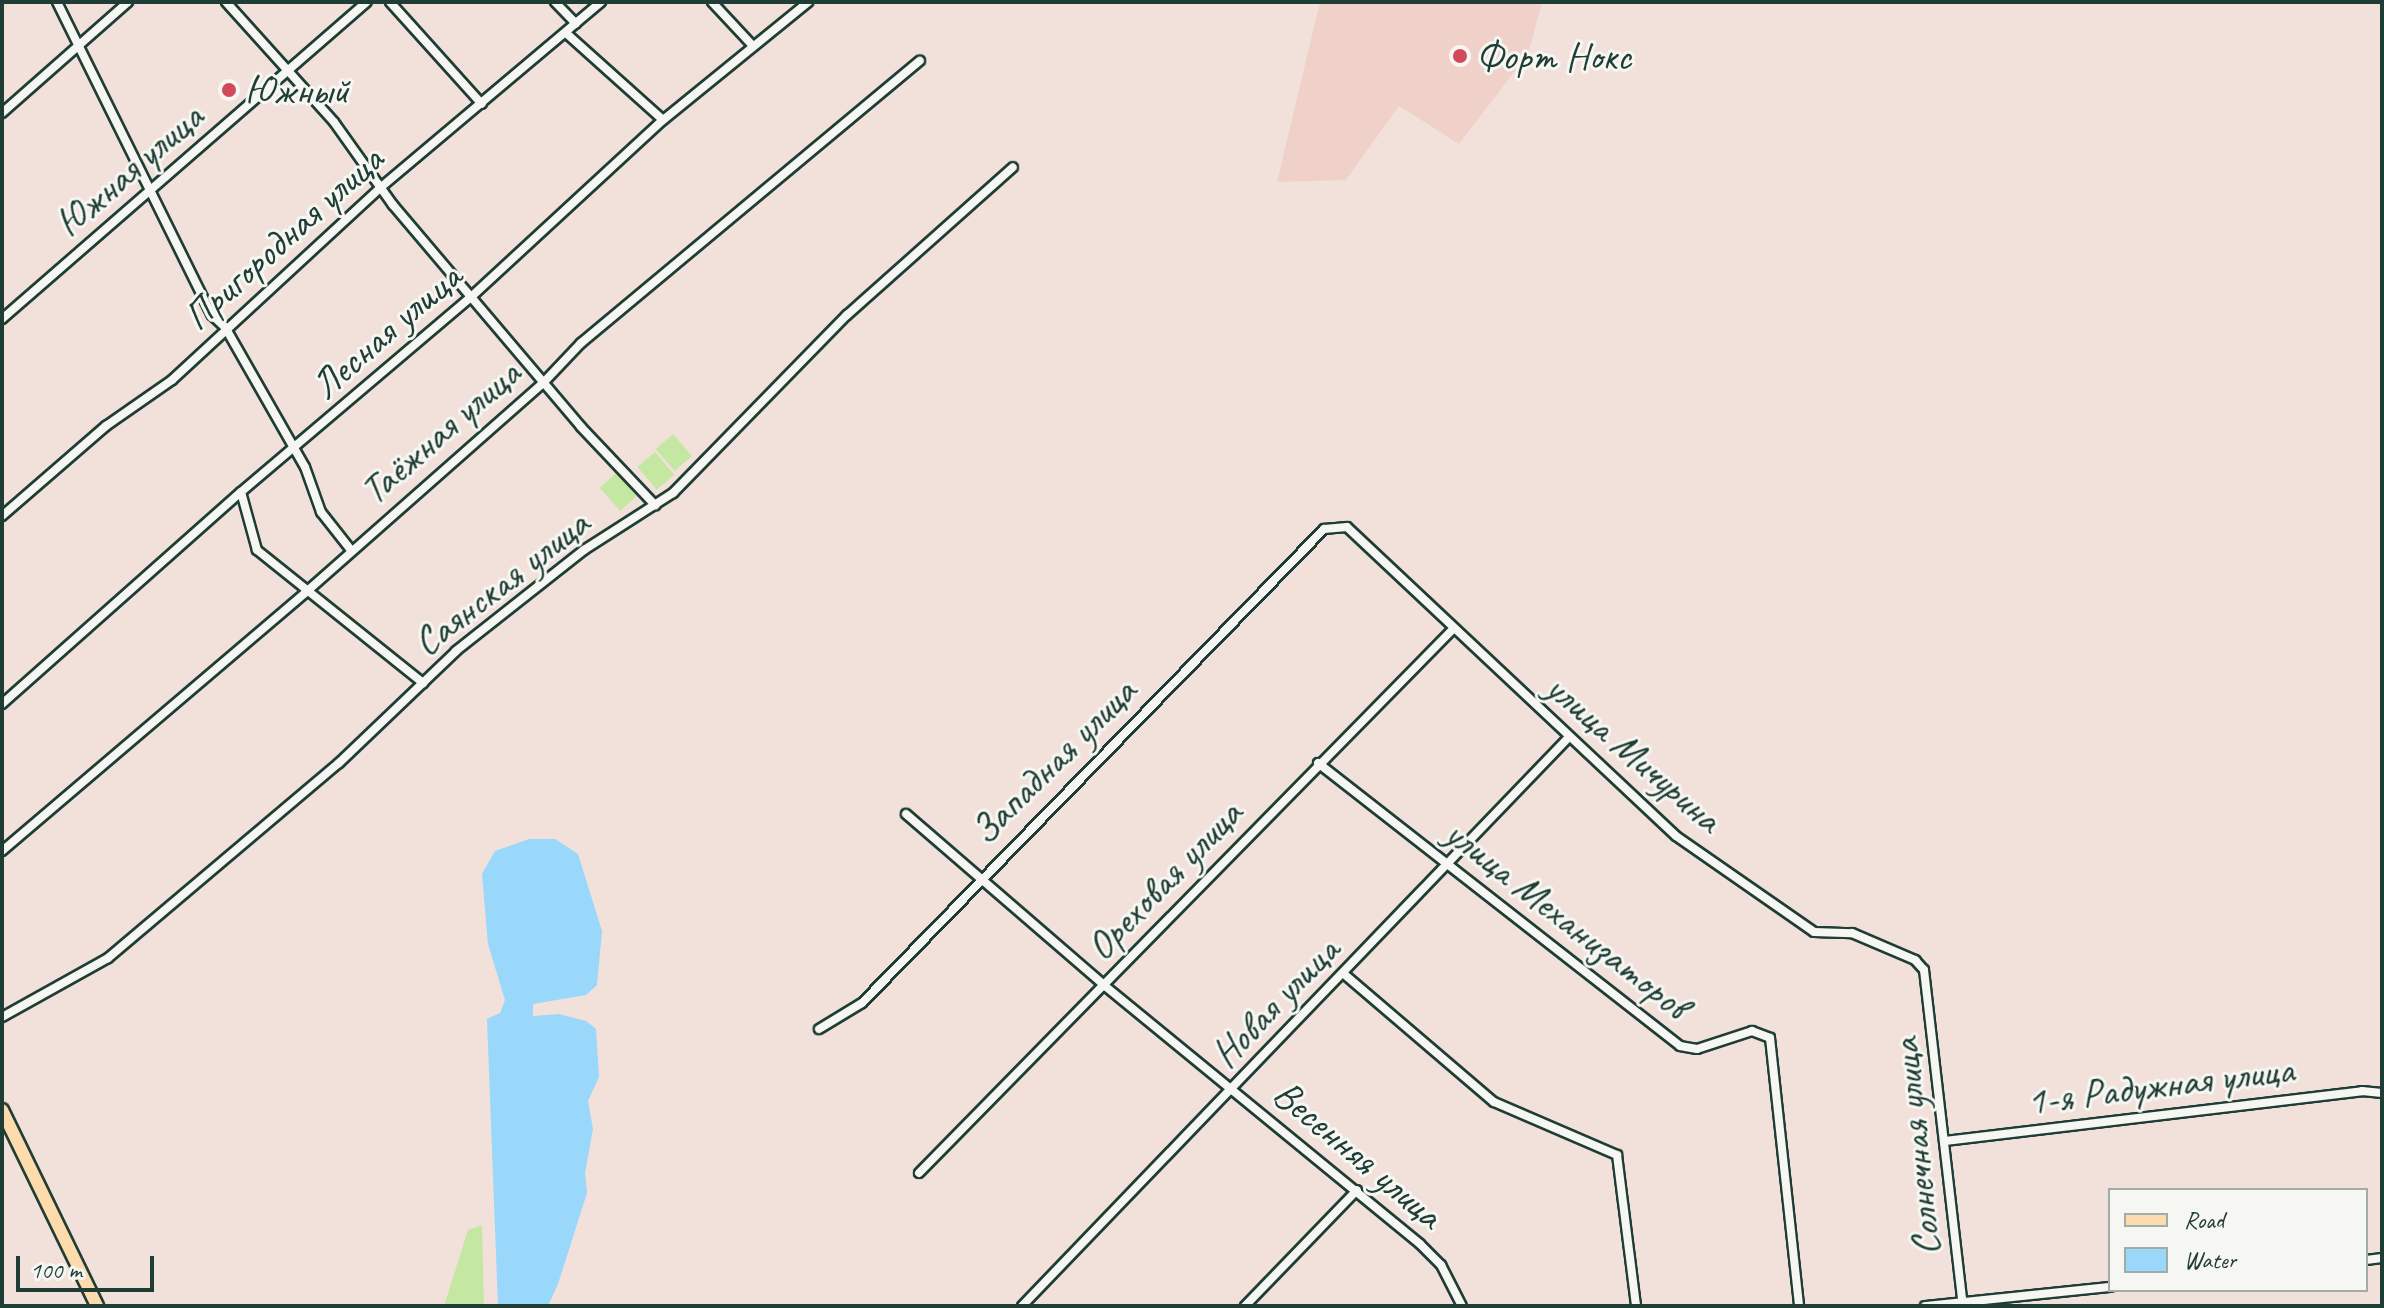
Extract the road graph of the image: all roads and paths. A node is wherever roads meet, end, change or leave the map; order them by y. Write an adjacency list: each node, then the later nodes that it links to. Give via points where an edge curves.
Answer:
1 (57, 2): 12 (street)
2 (128, 2): 12 (street)
3 (226, 2): 15 (street)
4 (367, 2): 15 (street, Южная улица)
5 (390, 2): 16 (street)
6 (555, 2): 10 (street)
7 (601, 2): 10 (street, Пригородная улица)
8 (712, 2): 13 (street)
9 (808, 2): 13 (street, Лесная улица)
10 (576, 24): 11 (street, Пригородная улица)
11 (566, 33): 16 (street, Пригородная улица); 18 (street)
12 (80, 44): 17 (street); 21 (street)
13 (753, 46): 18 (street, Лесная улица)
14 (920, 61): 25 (street, Таёжная улица, via 581,343)
15 (287, 73): 20 (street, via 334,122); 21 (street, Южная улица)
16 (482, 104): 20 (street, Пригородная улица)
17 (2, 113)
18 (663, 120): 22 (street, Лесная улица)
19 (1013, 167): 28 (street, Саянская улица, via 970,210 896,268)
20 (380, 188): 22 (street); 24 (street, Пригородная улица)
21 (153, 189): 23 (street, Южная улица); 24 (street, via 212,315)
22 (471, 297): 25 (street); 26 (street, Лесная улица)
23 (2, 319)
24 (225, 327): 26 (street); 29 (street, Пригородная улица, via 172,380 106,426)
25 (543, 383): 28 (street); 31 (street, Таёжная улица)
26 (293, 451): 27 (street, Лесная улица); 31 (street, via 305,467 321,512)
27 (241, 492): 32 (street, via 257,550); 35 (street, Лесная улица)
28 (655, 505): 34 (street, Саянская улица, via 584,550)
29 (2, 516)
30 (1324, 529): 33 (street, улица Мичурина, via 1347,527); 41 (street, Западная улица)
31 (351, 550): 32 (street, Таёжная улица)
32 (305, 593): 34 (street, via 317,597); 39 (street, Таёжная улица)
33 (1453, 629): 36 (street, улица Мичурина); 37 (street, Ореховая улица)
34 (423, 683): 45 (street, Саянская улица, via 339,763 108,958)
35 (2, 704)
36 (1569, 737): 40 (street, Новая улица); 43 (street, улица Мичурина, via 1676,836 1789,918 1814,932 1852,933 1915,960)
37 (1318, 763): 40 (street, улица Механизаторов); 44 (street, Ореховая улица)
38 (906, 814): 41 (street, Весенняя улица)
39 (2, 851)
40 (1448, 864): 42 (street, Новая улица); 60 (street, улица Механизаторов, via 1680,1046 1697,1049 1752,1031 1770,1038)
41 (978, 880): 44 (street, Весенняя улица); 46 (street, Западная улица, via 862,1003)
42 (1344, 974): 47 (street, Новая улица); 59 (street, via 1494,1102 1617,1155)
43 (1927, 983): 50 (street, Солнечная улица)
44 (1105, 986): 47 (street, Весенняя улица); 51 (street, Ореховая улица)
45 (2, 1017)
46 (819, 1029)
47 (1234, 1088): 52 (street, Весенняя улица); 56 (street, Новая улица)
48 (2382, 1093): 50 (street, 1-я Радужная улица, via 2362,1091)
49 (2, 1110): 55 (main road)
50 (1945, 1141): 54 (street, Солнечная улица)
51 (919, 1173)
52 (1357, 1190): 57 (street); 58 (street, Весенняя улица, via 1441,1265)
53 (2108, 1287): 54 (street)
54 (1963, 1304): 61 (street)
55 (97, 1306)
56 (1022, 1306)
57 (1245, 1306)
58 (1462, 1306)
59 (1636, 1306)
60 (1799, 1306)
61 (1925, 1306)

